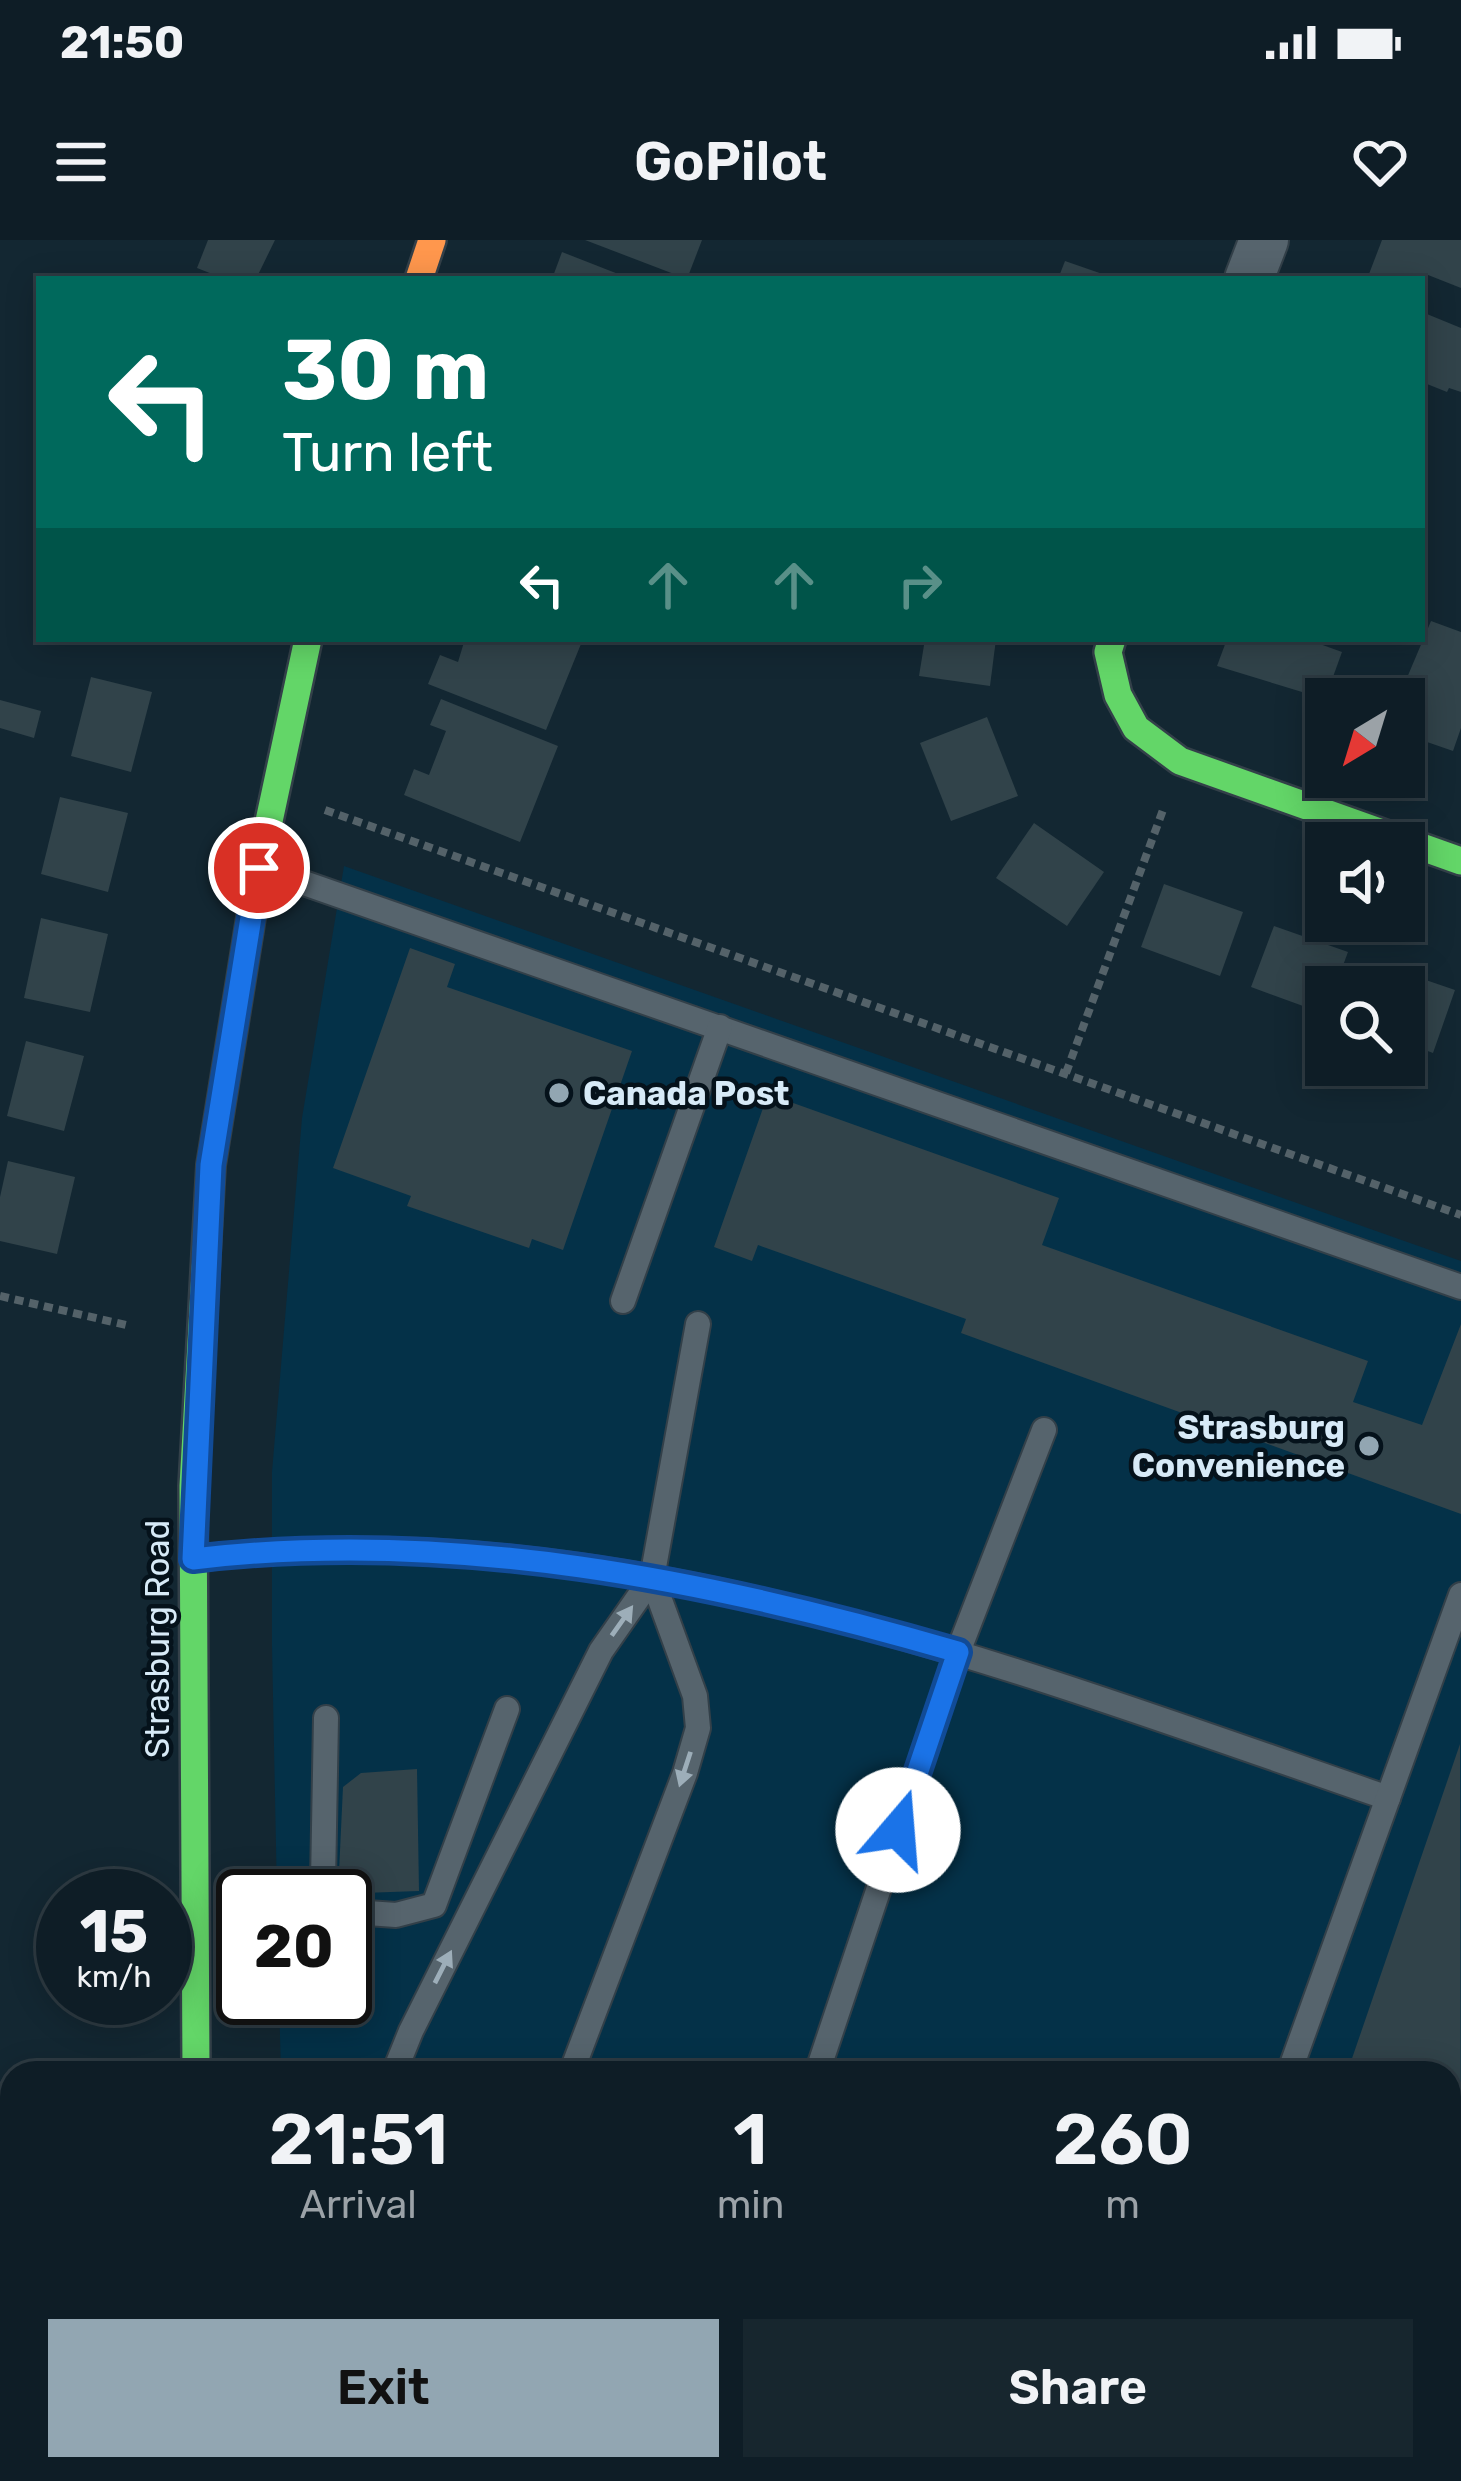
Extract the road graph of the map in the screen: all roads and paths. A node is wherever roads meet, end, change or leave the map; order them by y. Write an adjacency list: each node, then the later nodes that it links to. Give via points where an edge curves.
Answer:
1 (432, 240): 3 (street)
2 (1264, 240): 4 (street)
3 (420, 276)
4 (1250, 276)
5 (307, 642): 8 (street, Strasburg Road)
6 (1111, 642): 7 (street, via 1118,695 1136,728)
7 (1180, 761): 9 (street); 12 (path)
8 (273, 791): 10 (street, Strasburg Road); 12 (path)
9 (1461, 861)
10 (259, 868): 11 (lane); 20 (street, Strasburg Road, via 211,1165)
11 (720, 1027): 14 (lane); 16 (lane)
12 (1066, 1073): 13 (path)
13 (1461, 1215)
14 (1461, 1287)
15 (0, 1296): 18 (path)
16 (623, 1301)
17 (698, 1324): 21 (lane)
18 (126, 1325)
19 (1044, 1430): 23 (lane)
20 (193, 1559): 21 (lane, via 268,1550 414,1551); 29 (street, Strasburg Road)
21 (652, 1578): 23 (lane, via 801,1606); 30 (lane, one-way to 21, via 601,1651); 31 (lane, one-way to 31, via 695,1696 698,1728)
22 (1461, 1595): 26 (lane)
23 (958, 1652): 26 (lane); 32 (lane)
24 (507, 1709): 28 (lane, via 434,1905)
25 (326, 1718): 27 (lane)
26 (1388, 1798): 33 (lane)
27 (323, 1869)
28 (372, 1913)
29 (196, 2061)
30 (399, 2061)
31 (576, 2061)
32 (821, 2061)
33 (1293, 2061)

